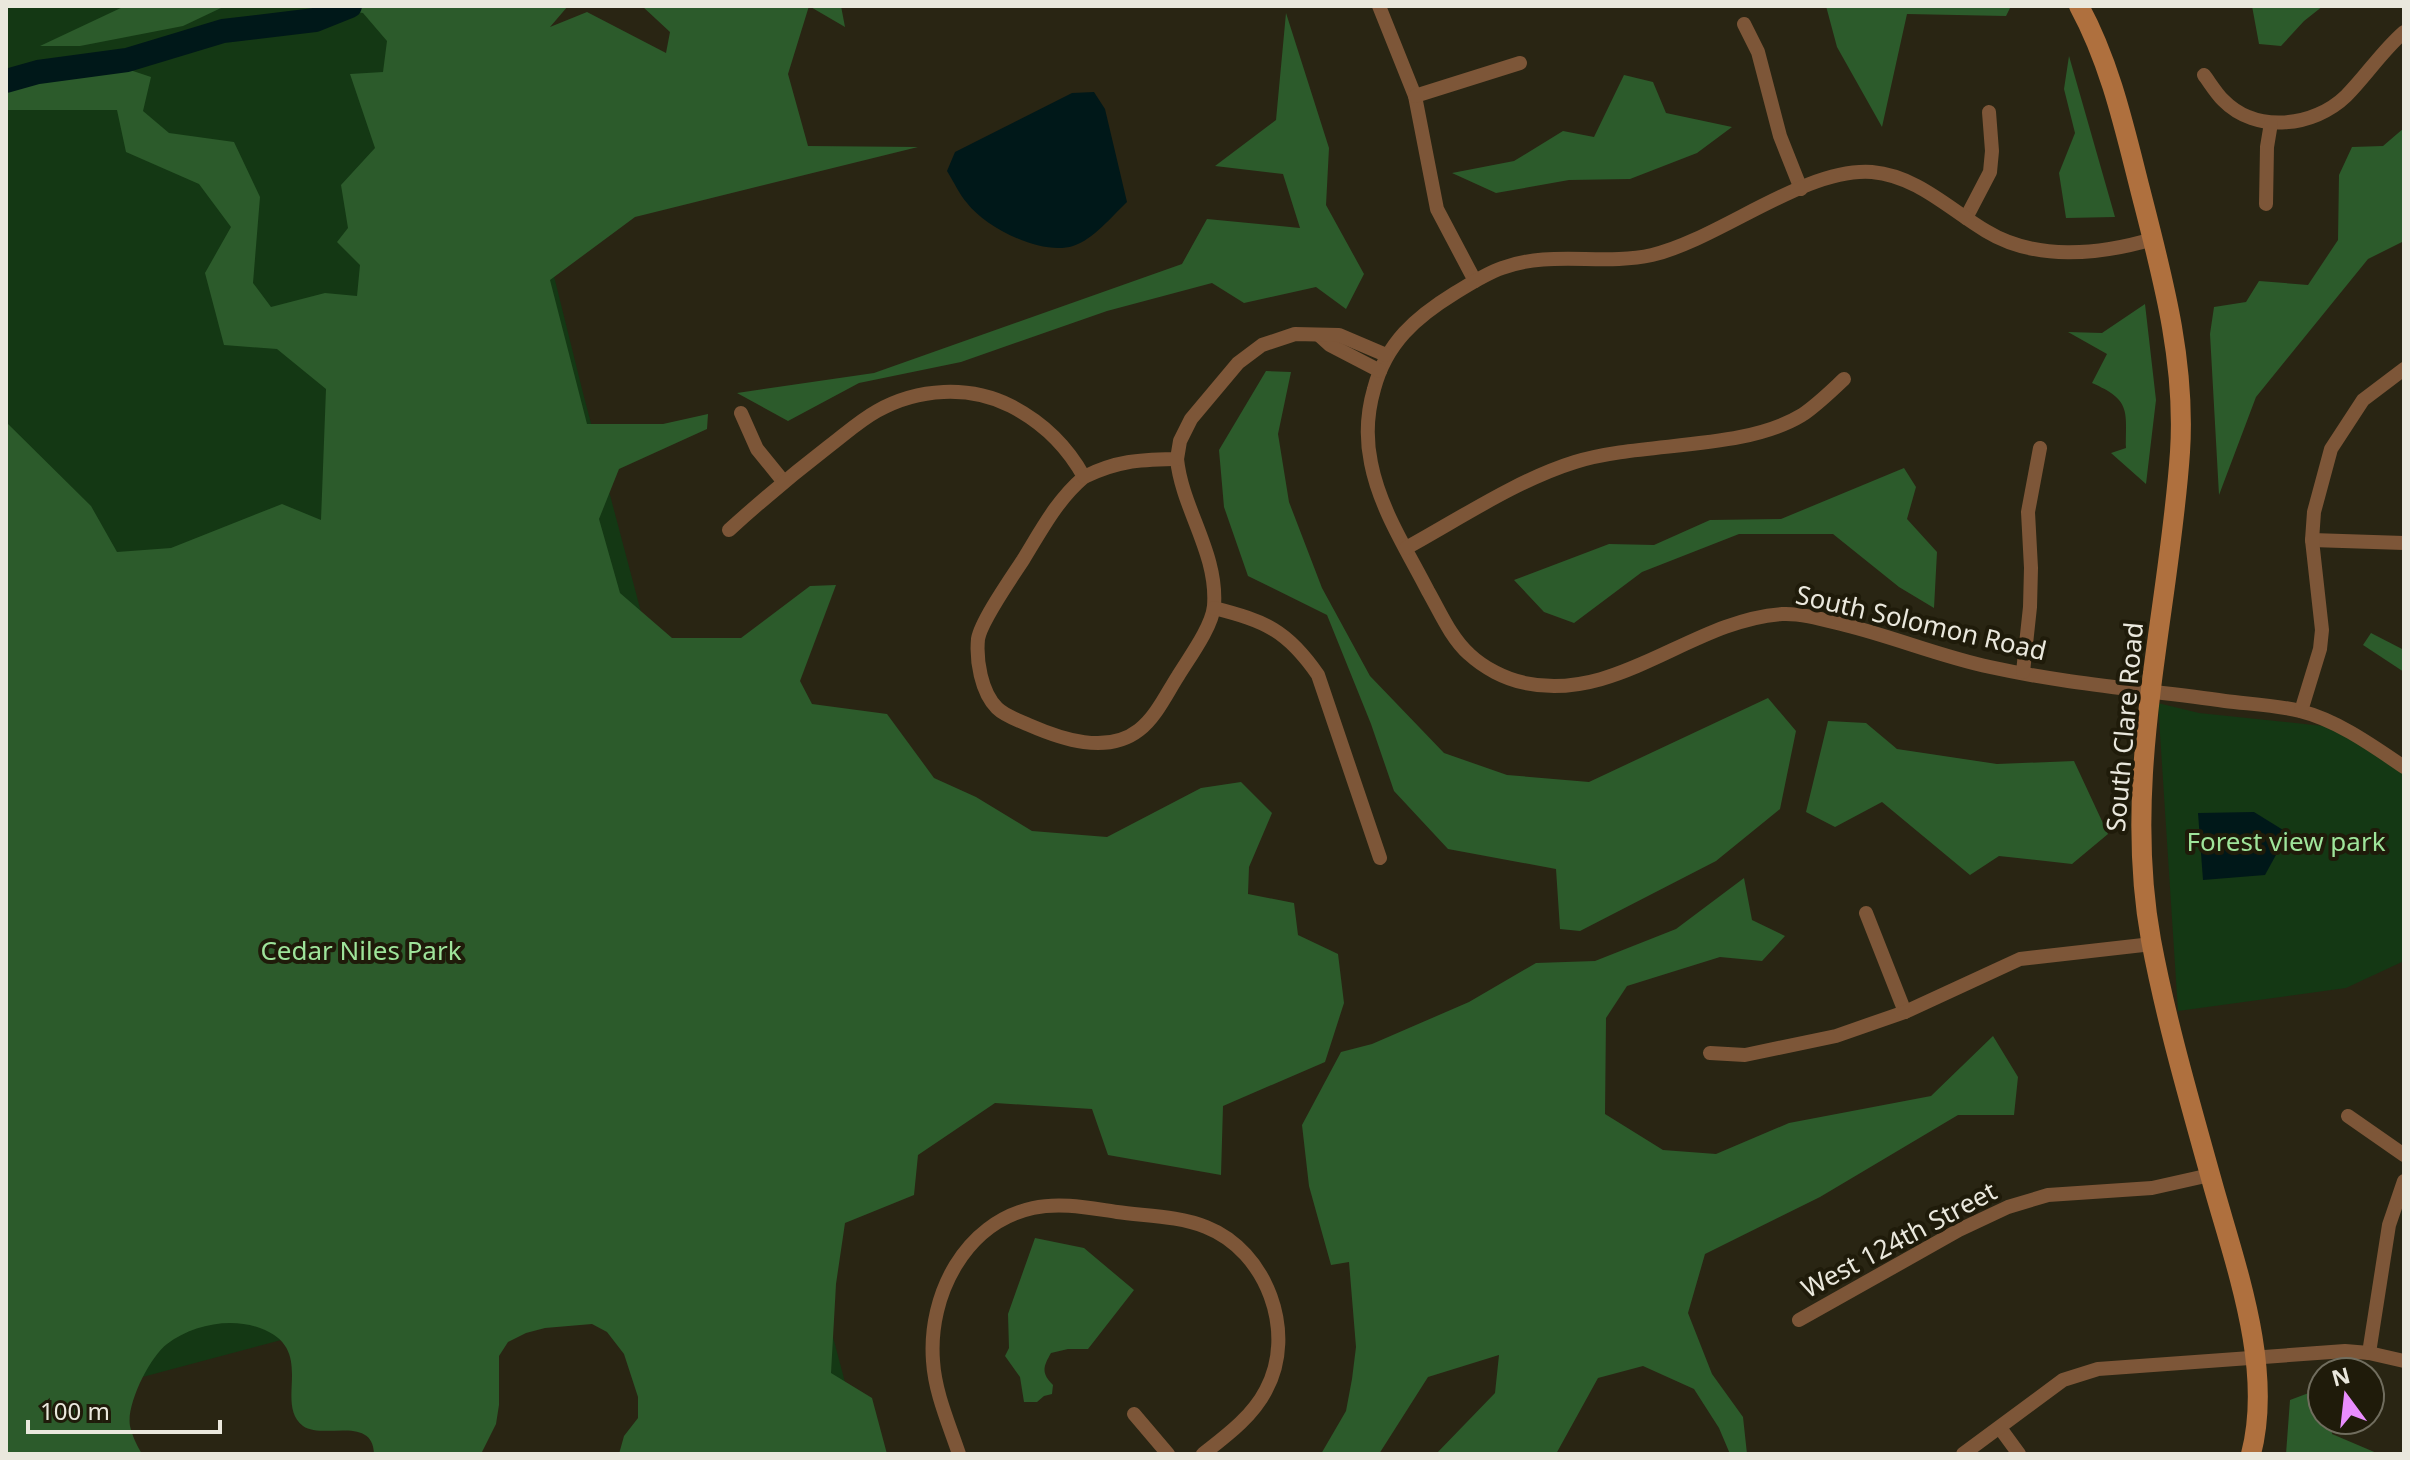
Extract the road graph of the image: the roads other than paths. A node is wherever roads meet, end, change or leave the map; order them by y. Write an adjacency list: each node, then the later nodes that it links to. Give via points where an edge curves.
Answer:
1 (1379, 6): 7 (street)
2 (2079, 6): 13 (street, South Clare Road, via 2109,75)
3 (1744, 24): 10 (street, via 1758,52 1780,136)
4 (2404, 32): 9 (street, via 2330,109)
5 (1520, 63): 7 (street)
6 (2204, 75): 9 (street, via 2223,101)
7 (1415, 96): 14 (street, via 1437,209)
8 (1989, 112): 12 (street, via 1990,172)
9 (2271, 123): 11 (street)
10 (1801, 189): 12 (street, South Solomon Road, via 1831,177 1873,172 1924,189); 14 (street, South Solomon Road, via 1650,255 1528,261)
11 (2266, 204)
12 (1966, 218): 13 (street, South Solomon Road, via 2032,250 2066,253)
13 (2153, 239): 31 (street, South Clare Road, via 2177,353 2181,415)
14 (1475, 281): 16 (street, South Solomon Road, via 1428,310)
15 (1319, 335): 16 (street, via 1339,335); 18 (street); 22 (street, via 1295,334 1262,345 1238,363 1191,419)
16 (1386, 355): 18 (street, South Solomon Road)
17 (2404, 369): 26 (street, via 2363,400 2331,449)
18 (1380, 371): 28 (street, South Solomon Road, via 1368,417 1370,461 1384,508)
19 (1844, 379): 28 (street, via 1819,403 1774,428 1574,463 1541,475)
20 (741, 413): 24 (street, via 757,449)
21 (2040, 448): 30 (street, via 2028,512 2030,607)
22 (1177, 459): 23 (street, via 1108,465); 29 (street, via 1206,550)
23 (1084, 477): 24 (street, via 1035,418 995,397 962,391 900,400 876,412); 29 (street, via 1059,500 979,635 982,681 996,707 1060,738 1120,740 1139,730 1159,706)
24 (783, 481): 25 (street)
25 (729, 530)
26 (2312, 540): 27 (street); 32 (street, via 2322,630)
27 (2404, 543)
28 (1406, 548): 30 (street, South Solomon Road, via 1464,651 1523,683 1567,688 1605,679 1701,637 1752,619 1787,614)
29 (1214, 608): 34 (street, via 1256,619 1277,631 1301,650 1318,675)
30 (2023, 672): 31 (street, South Solomon Road)
31 (2151, 691): 32 (street, South Solomon Road); 36 (street, South Clare Road, via 2140,829)
32 (2301, 711): 33 (street, South Solomon Road)
33 (2404, 767)
34 (1380, 858)
35 (1866, 913): 37 (street)
36 (2152, 944): 37 (street, via 2020,959); 41 (street, South Clare Road)
37 (1905, 1012): 38 (street, via 1773,1051)
38 (1710, 1053)
39 (2348, 1116): 40 (street)
40 (2404, 1155)
41 (2210, 1175): 43 (street, West 124th Street, via 2152,1188 2048,1195 2008,1207); 45 (street, South Clare Road, via 2243,1292)
42 (2404, 1181): 44 (street, via 2389,1225)
43 (1799, 1320)
44 (2369, 1353): 45 (street); 46 (street)
45 (2254, 1358): 48 (street, via 2098,1369 2063,1380); 54 (street, South Clare Road)
46 (2404, 1361)
47 (1134, 1414): 50 (street)
48 (2000, 1428): 52 (street); 53 (street)
49 (959, 1454): 51 (street, via 932,1359 950,1275 984,1230 1018,1212 1053,1205 1182,1220 1207,1228 1239,1249 1264,1280 1279,1343 1267,1390 1235,1428)
50 (1168, 1454)
51 (1203, 1454)
52 (1963, 1454)
53 (2019, 1454)
54 (2251, 1454)

